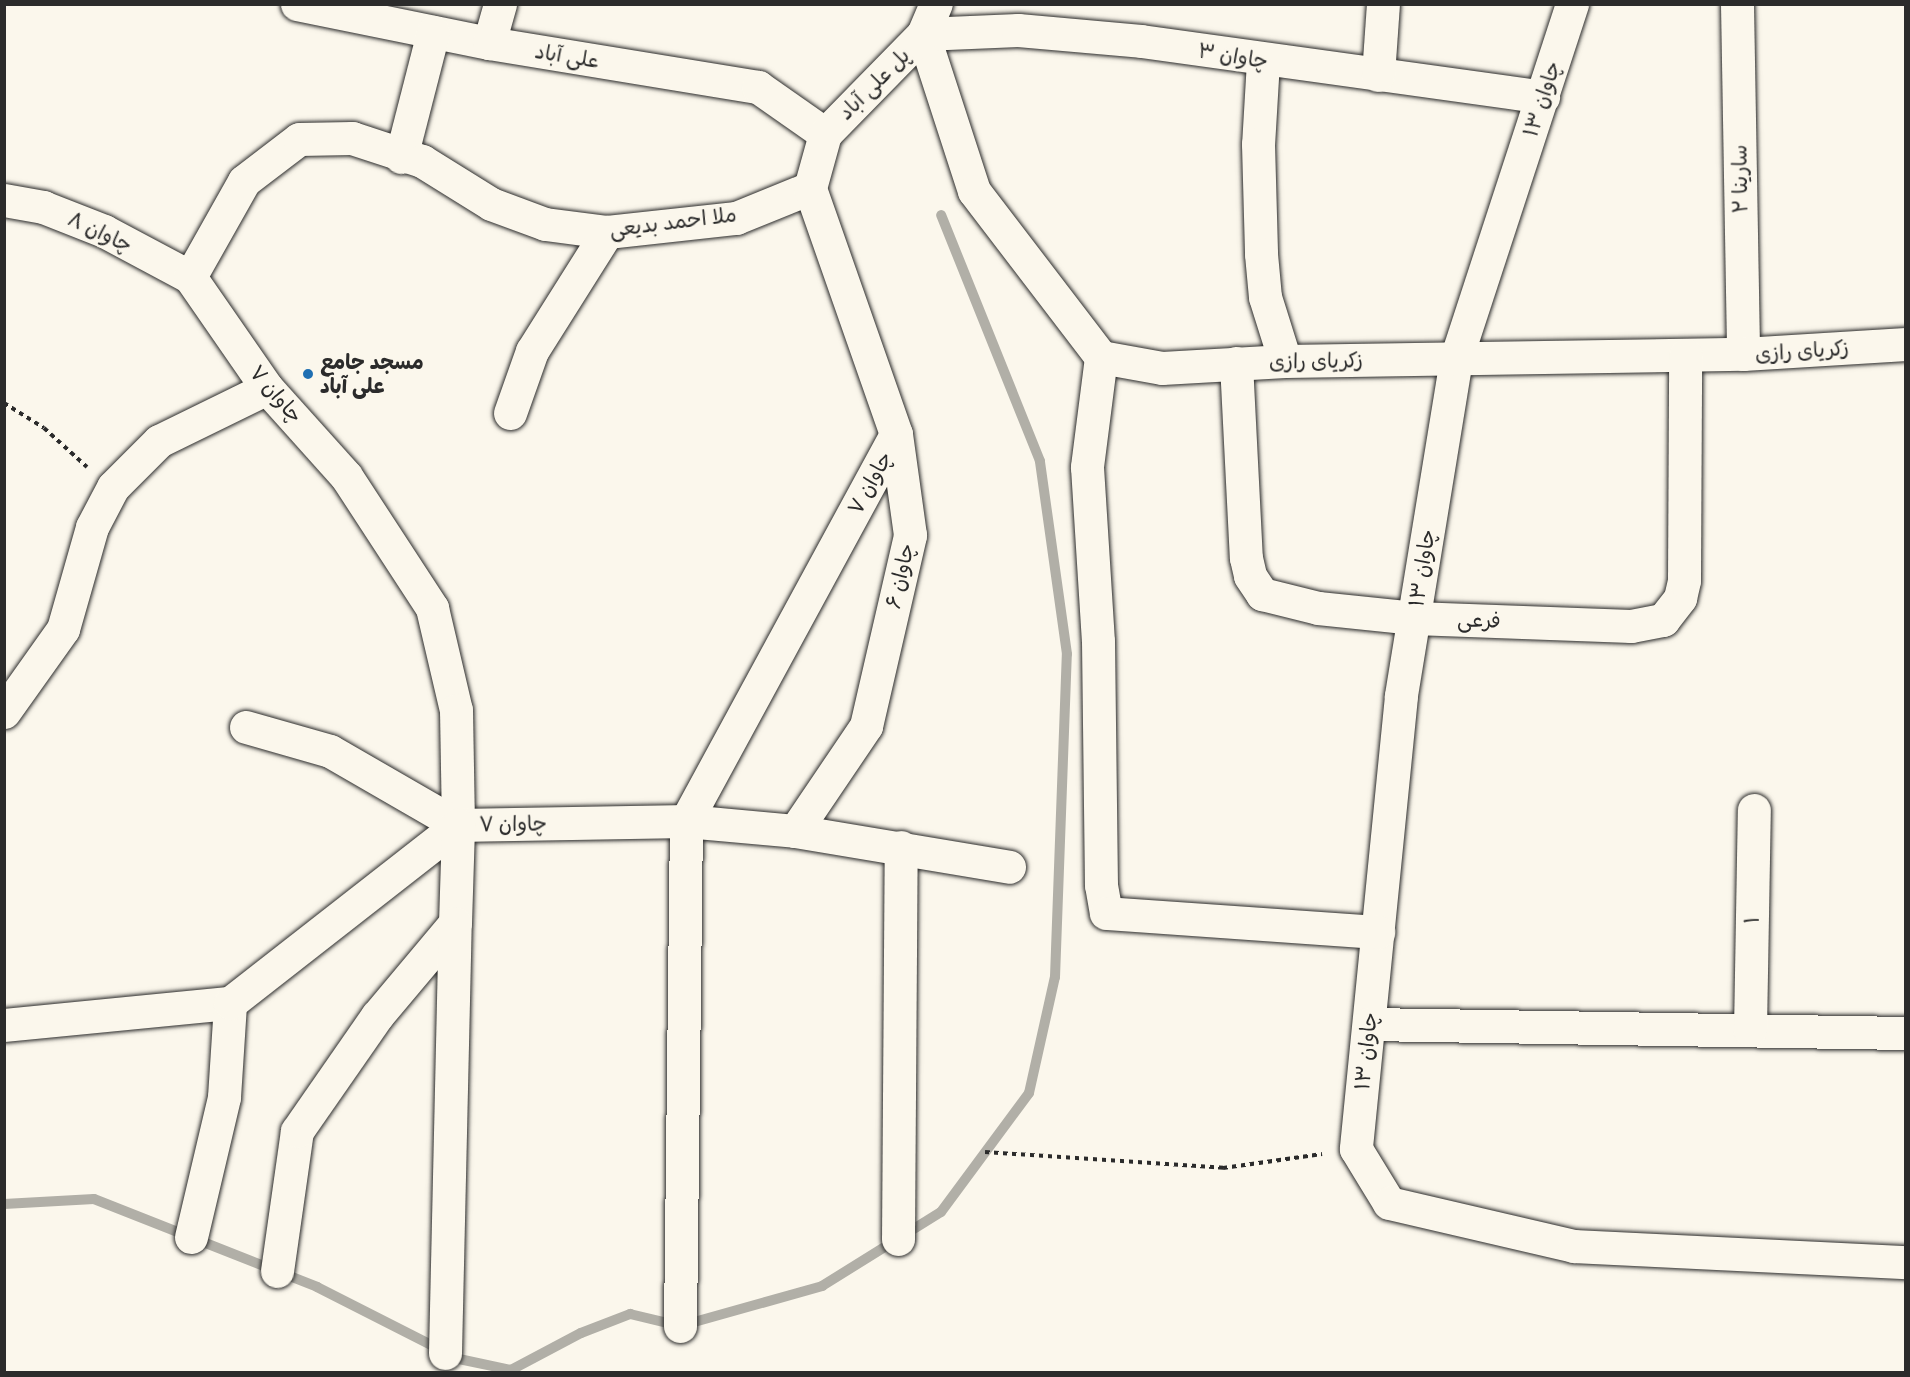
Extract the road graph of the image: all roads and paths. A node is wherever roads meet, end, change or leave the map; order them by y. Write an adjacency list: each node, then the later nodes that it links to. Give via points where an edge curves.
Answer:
1 (297, 4): 7 (street, علی آباد)
2 (500, 4): 9 (street)
3 (936, 4): 8 (street)
4 (1383, 4): 11 (street)
5 (1572, 4): 12 (street, چاوان ۱۳)
6 (1737, 4): 20 (street, سارینا ۲)
7 (433, 32): 9 (street, علی آباد); 14 (street)
8 (923, 34): 10 (street, چاوان ۳, via 1018,30 1141,41); 13 (street, پل علی آباد); 22 (street, via 974,191)
9 (489, 43): 13 (street, علی آباد, via 758,87)
10 (1263, 61): 11 (street, چاوان ۳); 24 (street, via 1258,144 1261,254 1265,297)
11 (1378, 75): 12 (street, چاوان ۳)
12 (1543, 97): 23 (street, چاوان ۱۳)
13 (825, 134): 15 (street)
14 (401, 157): 17 (street, ملا احمد بدیعی, via 422,161 490,204 545,224); 18 (street, ملا احمد بدیعی, via 352,138 299,139 244,181)
15 (810, 188): 17 (street, ملا احمد بدیعی, via 736,218); 29 (street, چاوان ۶)
16 (4, 200): 18 (street, چاوان ۸, via 43,207 104,231)
17 (607, 231): 28 (street, via 532,351)
18 (190, 277): 26 (street, چاوان ۷)
19 (1905, 345): 20 (street, زکریای رازی)
20 (1743, 354): 21 (street, زکریای رازی)
21 (1685, 355): 23 (street, زکریای رازی); 31 (street, فرعی, via 1684,580 1672,611 1663,620 1631,626)
22 (1101, 357): 25 (street, زکریای رازی, via 1162,368); 41 (street, via 1087,467 1098,641 1101,885 1107,913)
23 (1456, 359): 24 (street, زکریای رازی); 31 (street, چاوان ۱۳)
24 (1286, 361): 25 (street, زکریای رازی)
25 (1236, 363): 31 (street, فرعی, via 1246,558 1256,588 1269,598 1318,608)
26 (267, 388): 30 (street, via 159,441); 36 (street, چاوان ۷, via 346,476 432,608 456,710)
27 (4, 403): 30 (path, via 44,428)
28 (510, 413)
29 (896, 434): 35 (street, چاوان ۷); 37 (street, چاوان ۶, via 910,535 866,726)
30 (113, 487): 32 (street, via 92,527 63,629)
31 (1414, 618): 41 (street, چاوان ۱۳, via 1401,696)
32 (4, 712)
33 (246, 727): 36 (street, via 330,751)
34 (1754, 810): 45 (street, ۱)
35 (686, 821): 36 (street, چاوان ۷); 37 (street); 53 (street)
36 (458, 825): 40 (street); 42 (street)
37 (795, 831): 38 (street)
38 (901, 847): 39 (street); 50 (street)
39 (1009, 867)
40 (455, 923): 52 (street, via 377,1016 297,1131); 54 (street)
41 (1378, 932): 43 (street, چاوان ۱۳)
42 (230, 1003): 44 (street); 49 (street, via 224,1097)
43 (1369, 1024): 45 (street); 47 (street, چاوان ۱۳)
44 (4, 1025)
45 (1750, 1030): 46 (street)
46 (1905, 1033)
47 (1356, 1149): 48 (path, via 1222,1168); 51 (street, via 1389,1203 1574,1246)
48 (985, 1152)
49 (191, 1237)
50 (898, 1239)
51 (1905, 1262)
52 (277, 1271)
53 (680, 1326)
54 (445, 1353)

